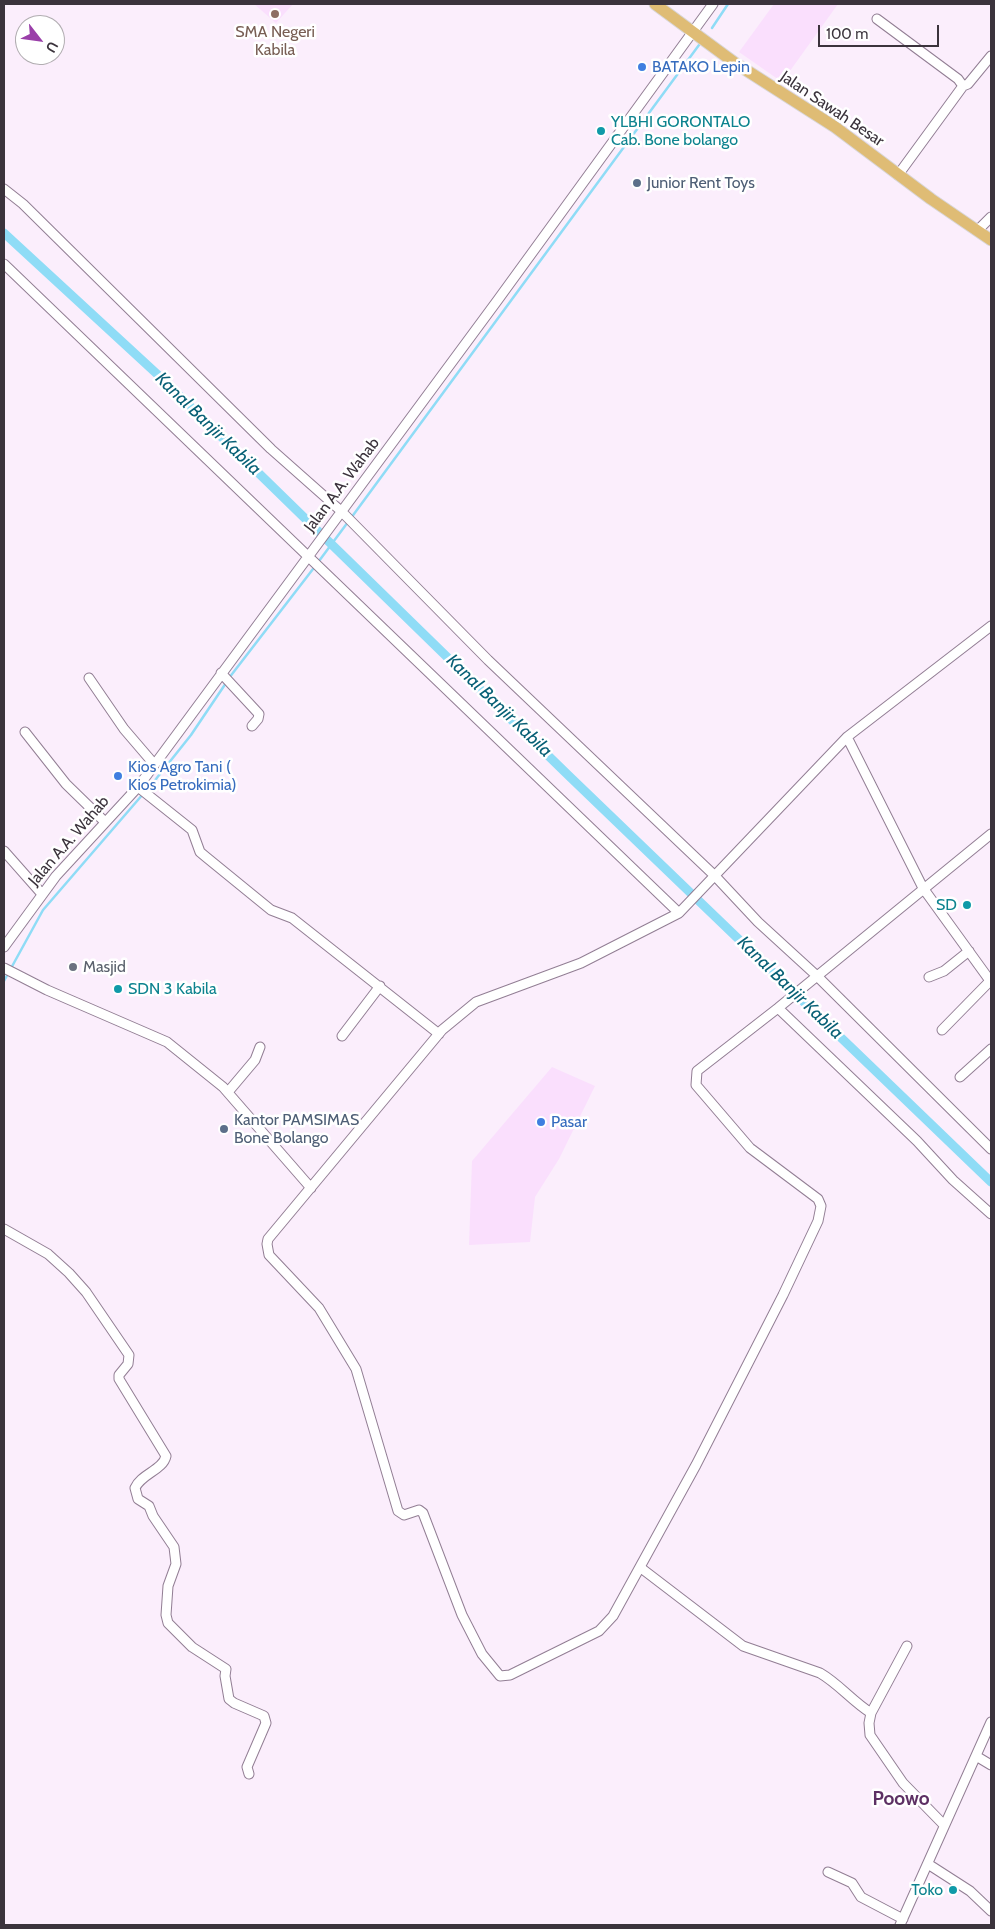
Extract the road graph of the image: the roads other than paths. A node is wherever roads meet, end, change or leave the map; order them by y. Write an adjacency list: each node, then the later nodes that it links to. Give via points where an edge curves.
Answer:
1 (655, 4): 4 (main road, Jalan Sawah Besar)
2 (713, 4): 4 (street, Jalan A.A. Wahab)
3 (878, 18): 6 (street)
4 (694, 32): 7 (main road, Jalan Sawah Besar, via 735,63 835,127); 13 (street, Jalan A.A. Wahab)
5 (991, 56): 6 (street)
6 (963, 86): 7 (street)
7 (898, 175): 10 (main road, Jalan Sawah Besar)
8 (4, 189): 13 (street)
9 (991, 217): 10 (street)
10 (978, 230): 11 (main road, Jalan Sawah Besar)
11 (991, 240)
12 (4, 264): 14 (street)
13 (339, 514): 14 (street, Jalan A.A. Wahab); 26 (street)
14 (308, 554): 17 (street, Jalan A.A. Wahab); 29 (street)
15 (991, 628): 20 (street)
16 (89, 678): 21 (street, via 124,729)
17 (225, 678): 18 (street, via 259,714); 21 (street, Jalan A.A. Wahab)
18 (252, 726)
19 (26, 732): 23 (street, via 66,784)
20 (847, 737): 26 (street); 27 (street)
21 (154, 764): 22 (street, Jalan A.A. Wahab)
22 (141, 791): 23 (street, Jalan A.A. Wahab); 36 (street, via 192,830 200,852 206,857 271,910 292,918)
23 (105, 822): 28 (street, Jalan A.A. Wahab)
24 (991, 834): 27 (street)
25 (4, 851): 28 (street)
26 (713, 879): 29 (street); 34 (street)
27 (923, 888): 31 (street); 34 (street)
28 (42, 894): 30 (street, Jalan A.A. Wahab)
29 (682, 910): 39 (street, via 581,964 476,1002)
30 (4, 947)
31 (968, 951): 33 (street, via 944,972); 35 (street)
32 (4, 968): 44 (street, via 166,1042)
33 (929, 977)
34 (815, 978): 37 (street); 45 (street)
35 (991, 981): 38 (street)
36 (380, 986): 39 (street); 40 (street)
37 (782, 1004): 47 (street); 49 (street, via 697,1070 696,1085 750,1148 818,1200 820,1213 783,1295)
38 (942, 1030)
39 (439, 1034): 46 (street)
40 (342, 1036)
41 (260, 1046): 44 (street, via 255,1060)
42 (991, 1049): 43 (street)
43 (960, 1077)
44 (228, 1092): 46 (street)
45 (991, 1149)
46 (311, 1188): 49 (street, via 268,1239 269,1254 318,1308 356,1369 394,1502 401,1514 419,1510 423,1513 462,1615 489,1666 506,1677 598,1631 613,1616)
47 (991, 1214)
48 (4, 1229): 55 (street, via 48,1254 69,1273 86,1292 128,1356 128,1364 119,1378 166,1456 164,1462 134,1488 138,1499 149,1506 174,1547 176,1564 168,1586 168,1624 192,1647 226,1669 230,1698 234,1703 264,1716 266,1723 247,1767)
49 (641, 1568): 51 (street, via 743,1646 820,1673)
50 (907, 1646): 51 (street)
51 (871, 1713): 56 (street, via 870,1735 903,1783)
52 (991, 1722): 53 (street)
53 (976, 1756): 54 (street); 56 (street)
54 (991, 1766)
55 (249, 1774)
56 (944, 1826): 57 (street)
57 (928, 1864): 59 (street, via 970,1891); 60 (street)
58 (828, 1872): 60 (street, via 852,1883 861,1896)
59 (991, 1911)
60 (901, 1922)

